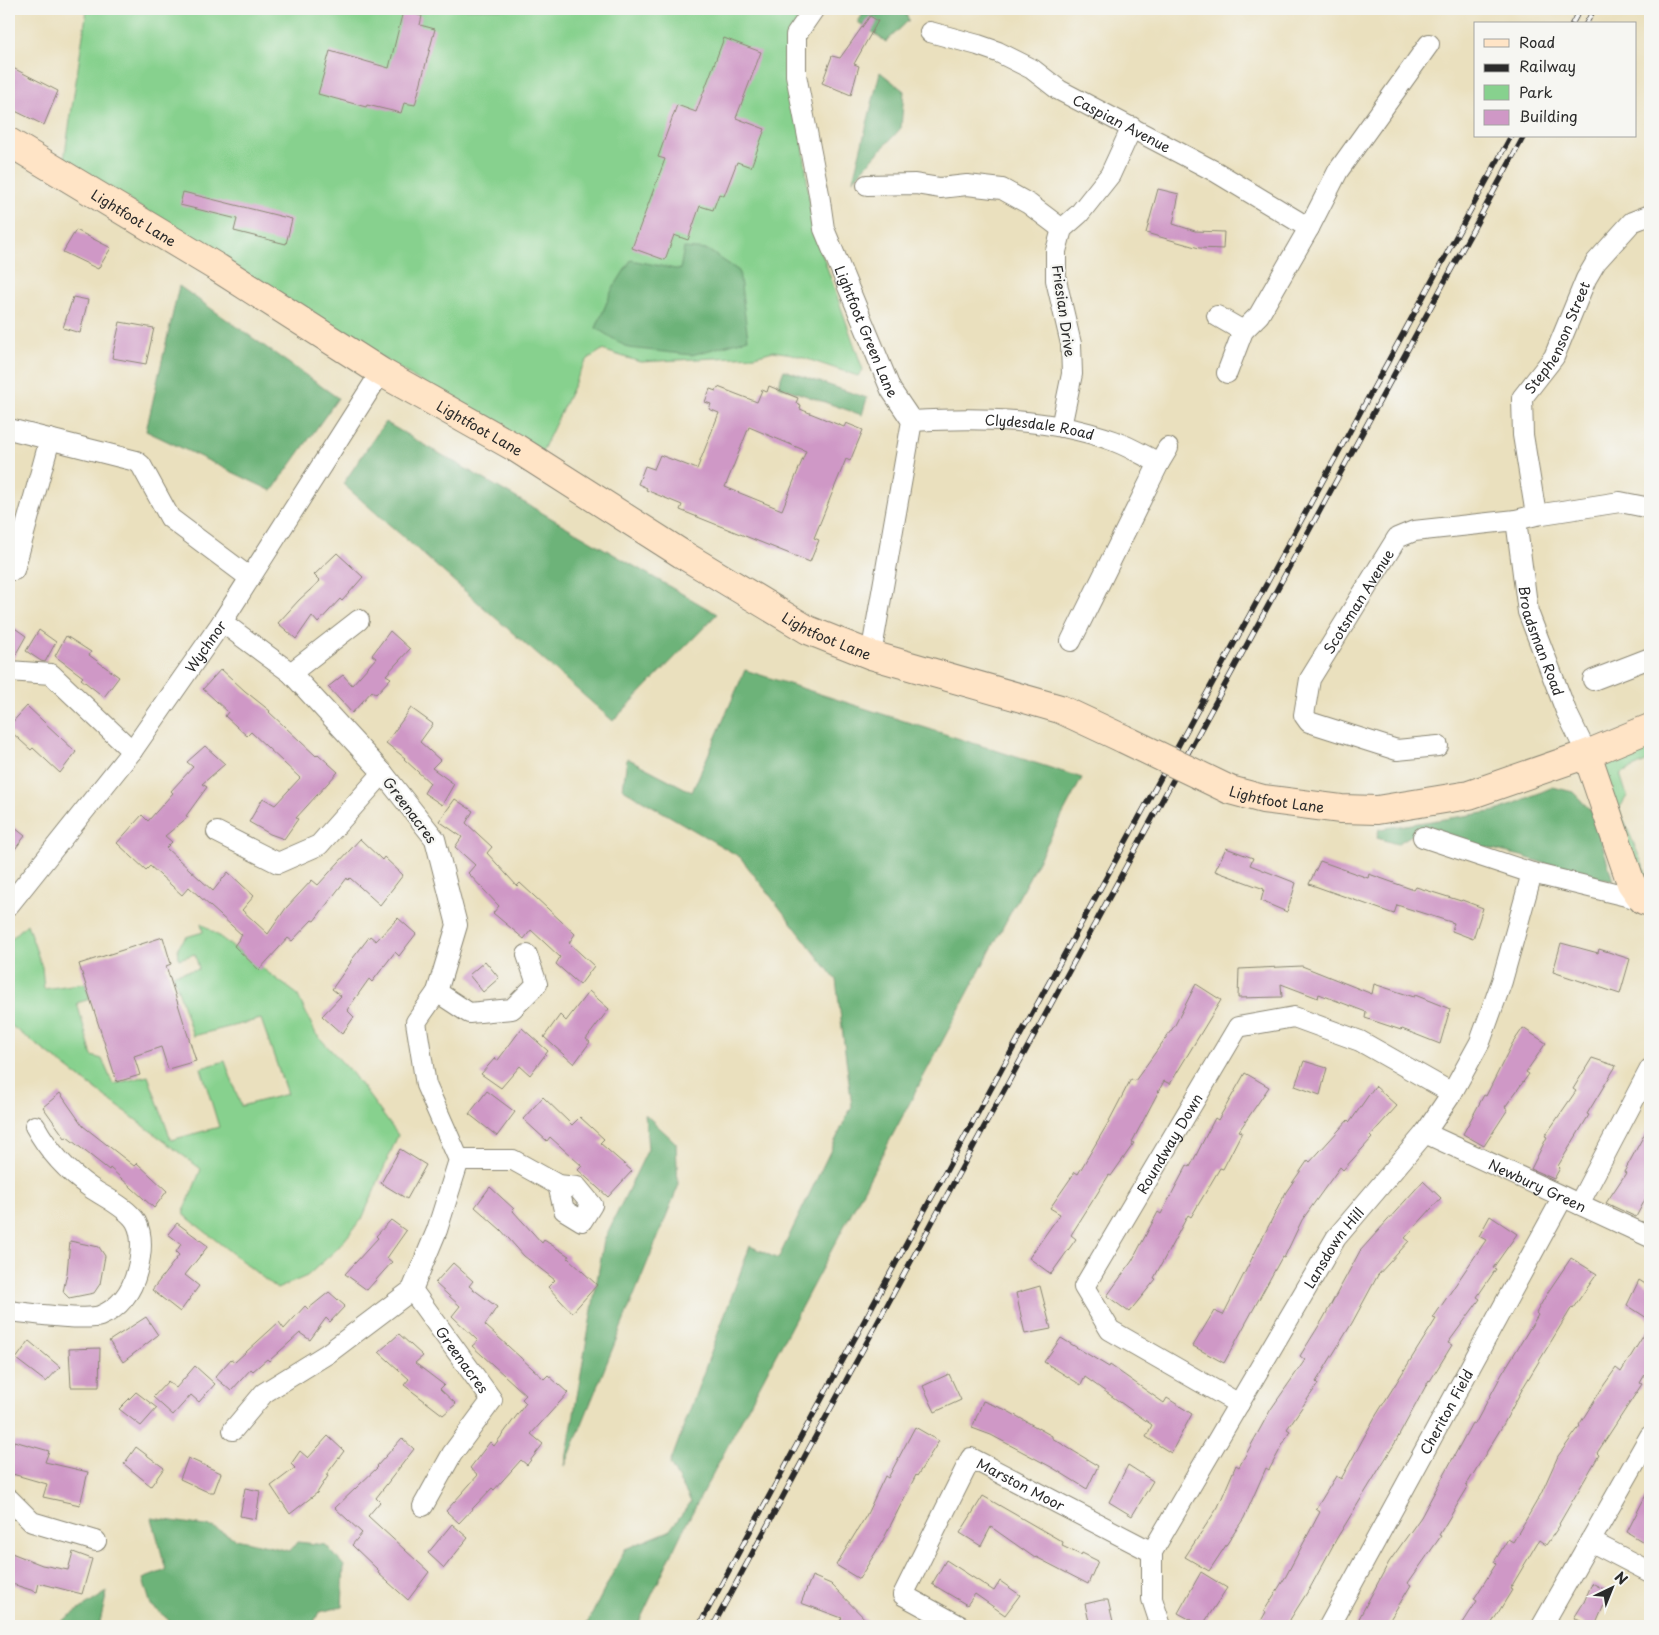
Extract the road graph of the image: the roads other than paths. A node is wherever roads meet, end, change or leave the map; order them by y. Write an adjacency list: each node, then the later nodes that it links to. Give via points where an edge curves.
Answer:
1 (814, 9): 14 (street, Lightfoot Green Lane, via 796,35 796,75 824,229 891,390)
2 (930, 32): 4 (street, Caspian Avenue, via 998,52 1032,70 1059,90)
3 (1429, 44): 8 (street, via 1338,171)
4 (1132, 128): 8 (street, Caspian Avenue, via 1216,172); 9 (street, via 1110,174 1079,214)
5 (9, 143): 12 (main road, Lightfoot Lane, via 218,268)
6 (867, 184): 9 (street, via 915,184 940,188 967,185 1002,189)
7 (1650, 214): 19 (street, Stephenson Street, via 1632,222 1596,262 1554,357 1522,398 1522,435)
8 (1308, 228): 11 (street, via 1259,315)
9 (1062, 229): 15 (street, Friesian Drive, via 1056,251 1056,280 1071,344 1072,374)
10 (1217, 316): 11 (street)
11 (1243, 331): 13 (street)
12 (381, 372): 22 (street, Wychnor); 26 (main road, Lightfoot Lane, via 516,448 808,630)
13 (1226, 373)
14 (912, 421): 15 (street, Clydesdale Road, via 959,418); 26 (street)
15 (1061, 427): 25 (street, Clydesdale Road, via 1164,456)
16 (9, 428): 17 (street)
17 (50, 438): 21 (street); 22 (street, via 136,461 170,518)
18 (1650, 508): 19 (street, Scotsman Avenue, via 1620,502)
19 (1536, 515): 20 (street, Scotsman Avenue)
20 (1516, 520): 32 (street, Scotsman Avenue, via 1414,531 1397,538 1310,679 1304,715 1309,722 1397,750); 34 (street, Broadsman Road, via 1528,612 1566,712)
21 (14, 570)
22 (250, 578): 24 (street, Wychnor)
23 (359, 620): 29 (street)
24 (222, 622): 29 (street, Greenacres); 33 (street, Wychnor)
25 (1071, 641)
26 (871, 655): 34 (main road, Lightfoot Lane, bridge, via 1060,709 1230,790 1263,799 1377,810 1470,795)
27 (1650, 658): 30 (street)
28 (9, 672): 33 (street, via 51,674)
29 (291, 673): 35 (street, Greenacres)
30 (1593, 680)
31 (1650, 728): 34 (main road, Lightfoot Lane)
32 (1438, 746)
33 (132, 751): 40 (street, Wychnor)
34 (1587, 754): 39 (main road, via 1631,883)
35 (382, 773): 36 (street, Greenacres, via 320,845 278,862); 42 (street, Greenacres, via 435,839 450,896 457,925)
36 (217, 832)
37 (1424, 837): 38 (street)
38 (1532, 873): 39 (street); 44 (street, Lansdown Hill, via 1502,981 1480,1042)
39 (1647, 901)
40 (9, 905)
41 (527, 955): 42 (street, via 537,984 512,1009 469,1013)
42 (437, 992): 47 (street, Greenacres, via 416,1022 426,1086)
43 (1650, 1069): 49 (street, Cheriton Field)
44 (1452, 1093): 46 (street, Lansdown Hill); 53 (street, Roundway Down, via 1360,1041 1294,1017 1238,1026 1084,1287 1110,1330)
45 (35, 1126): 52 (street, via 53,1153 73,1173 136,1222 140,1258 126,1297 98,1317)
46 (1425, 1133): 49 (street, Newbury Green); 53 (street, Lansdown Hill, via 1336,1238)
47 (459, 1160): 48 (street, via 513,1160); 51 (street, via 437,1230)
48 (558, 1185)
49 (1571, 1200): 50 (street, Newbury Green); 64 (street, Cheriton Field)
50 (1650, 1237)
51 (412, 1290): 54 (street, via 327,1354 264,1393); 57 (street, Greenacres, via 492,1400 452,1454)
52 (9, 1311)
53 (1239, 1404): 60 (street, Lansdown Hill)
54 (233, 1430)
55 (1650, 1436): 59 (street)
56 (9, 1499): 58 (street, via 32,1522)
57 (423, 1506)
58 (96, 1541)
59 (1590, 1541): 61 (street); 65 (street)
60 (1152, 1552): 62 (street, Marston Moor, via 971,1458 904,1595); 63 (street, via 1152,1599)
61 (1650, 1572)
62 (960, 1626)
63 (1161, 1626)
64 (1329, 1626)
65 (1542, 1626)

